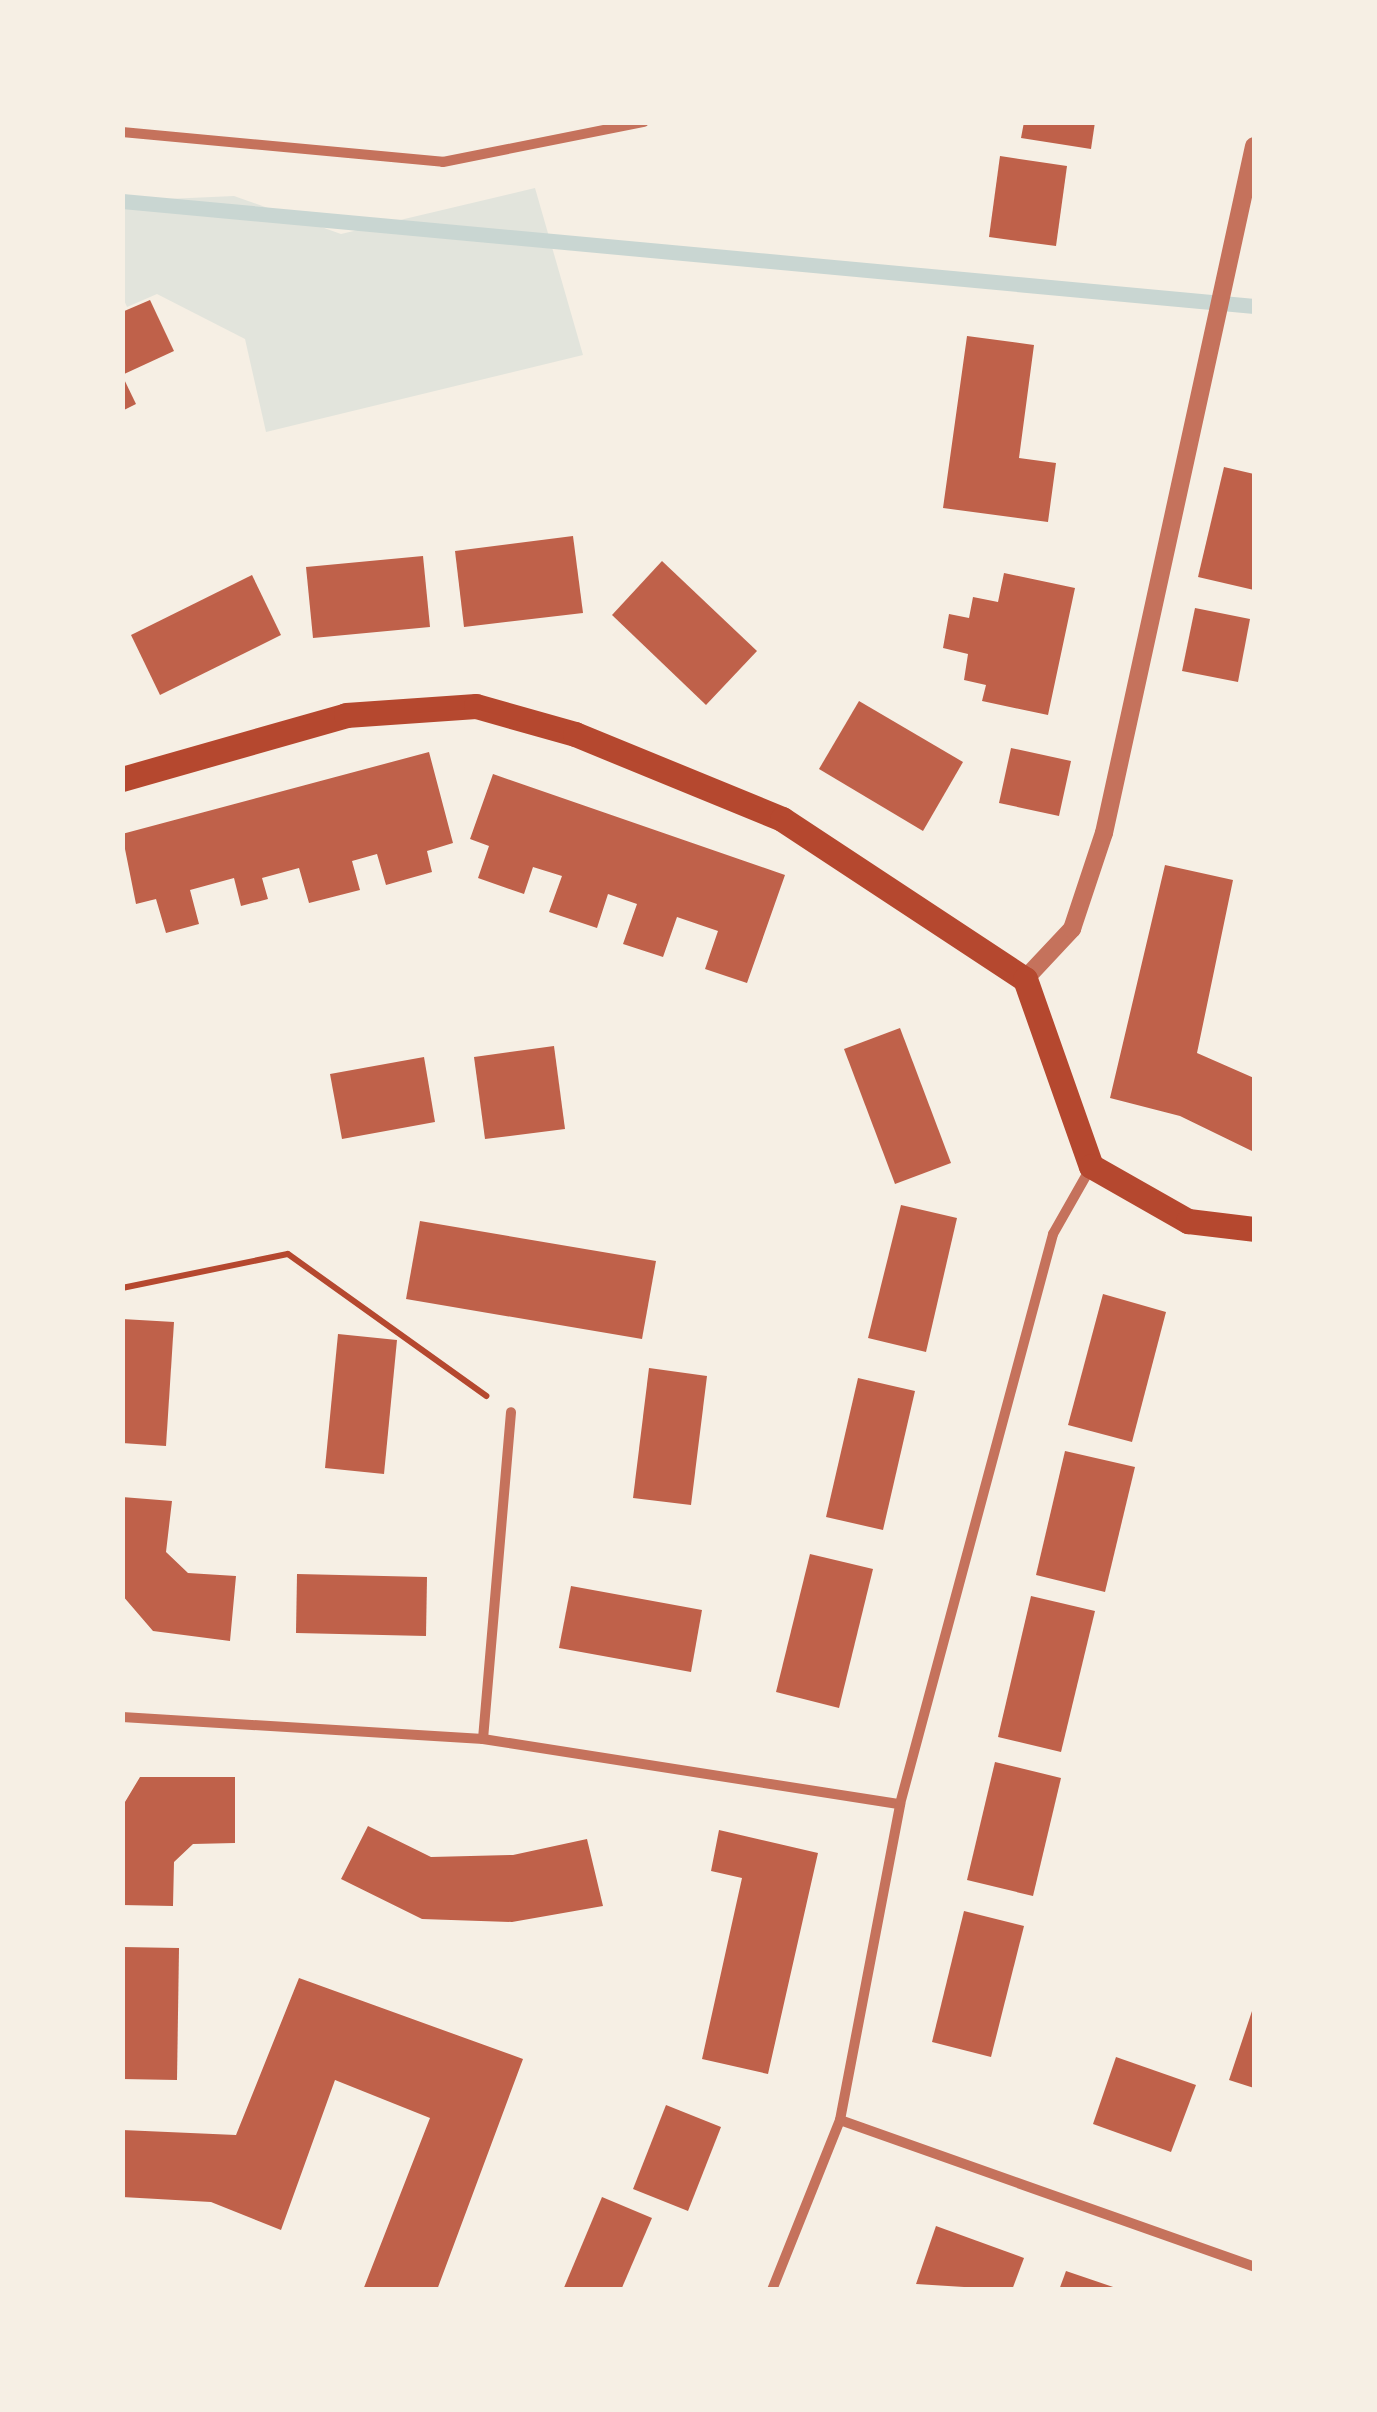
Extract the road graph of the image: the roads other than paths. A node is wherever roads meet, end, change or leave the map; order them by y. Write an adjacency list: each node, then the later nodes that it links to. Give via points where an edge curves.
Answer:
1 (644, 122): 2 (street, via 443,162)
2 (122, 132)
3 (1254, 146): 5 (street, via 1210,373 1104,832 1072,928)
4 (122, 778): 5 (main road, via 346,715 476,706 575,734 782,819)
5 (1026, 979): 6 (main road)
6 (1091, 1166): 7 (main road, via 1188,1221); 11 (street, via 1053,1234)
7 (1254, 1229)
8 (511, 1412): 10 (street)
9 (122, 1717): 10 (street)
10 (483, 1738): 11 (street)
11 (900, 1804): 12 (street)
12 (840, 2120): 13 (street); 14 (street)
13 (1254, 2267)
14 (772, 2290)

